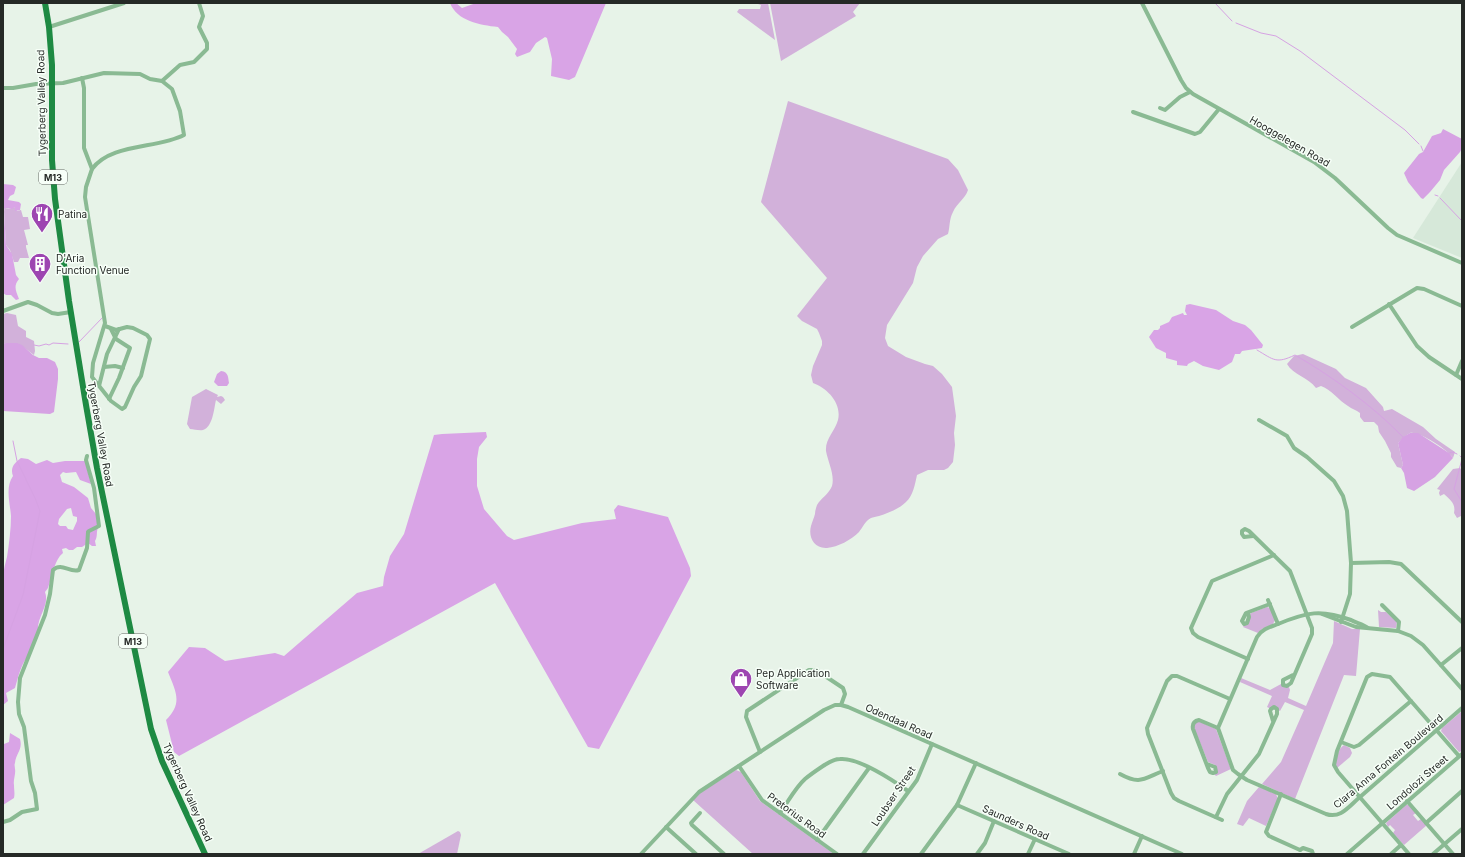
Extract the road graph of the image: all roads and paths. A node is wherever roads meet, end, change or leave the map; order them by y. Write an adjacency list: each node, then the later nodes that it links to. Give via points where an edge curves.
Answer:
1 (45, 3): 5 (main road, Tygerberg Valley Road / M13)
2 (124, 3): 5 (street)
3 (199, 3): 7 (street, via 203,16 198,27 207,43 207,49 194,62 180,65)
4 (1142, 3): 10 (street, Hooggelegen Road, via 1178,74)
5 (49, 27): 8 (main road, Tygerberg Valley Road / M13)
6 (82, 78): 7 (street, via 104,73 122,73 140,74); 8 (street); 14 (street, via 84,148)
7 (162, 81): 15 (street, via 173,91 182,118 184,135)
8 (52, 83): 9 (street); 21 (main road, Tygerberg Valley Road / M13, via 55,199)
9 (3, 88)
10 (1190, 92): 11 (street, via 1164,110); 12 (street, Hooggelegen Road)
11 (1160, 108)
12 (1219, 109): 13 (street, via 1200,132 1195,134); 17 (street, Hooggelegen Road, via 1318,165 1397,235)
13 (1133, 112)
14 (88, 158): 15 (street); 16 (street)
15 (99, 160): 16 (street)
16 (92, 169): 22 (street, via 85,197)
17 (1462, 263)
18 (1390, 304): 19 (street, via 1417,288); 23 (street); 30 (street, via 1417,346)
19 (1462, 306)
20 (3, 311): 21 (street, via 28,302 52,314)
21 (71, 312): 31 (main road, Tygerberg Valley Road / M13)
22 (105, 326): 24 (street); 32 (street, via 95,354)
23 (1352, 327)
24 (111, 329): 25 (street); 26 (street)
25 (119, 329): 26 (street); 35 (street, via 136,329 148,336 150,341 141,376 125,406 120,408)
26 (114, 337): 28 (street); 29 (street, via 129,347)
27 (1462, 361): 30 (street)
28 (104, 367): 29 (street); 34 (street)
29 (122, 368): 35 (street)
30 (1456, 375): 33 (street)
31 (81, 377): 32 (street); 93 (main road, Tygerberg Valley Road / M13, via 97,468 151,729 162,761)
32 (92, 377): 34 (street)
33 (1462, 379)
34 (99, 386): 35 (street)
35 (109, 399)
36 (1258, 420): 40 (street, via 1287,436 1294,448 1334,481 1343,496 1347,510)
37 (87, 456): 82 (street, via 99,526 89,530 87,548 79,570 71,571 61,566 53,570 45,615 20,680 18,711 24,727 37,808 22,812)
38 (1253, 536): 39 (street)
39 (1274, 556): 43 (street, via 1291,572); 49 (street, via 1212,581 1191,628 1192,633 1198,637)
40 (1351, 563): 44 (street, via 1350,594); 45 (street, via 1401,564)
41 (1382, 605): 47 (street, via 1398,621)
42 (1248, 613): 46 (street, via 1269,602)
43 (1307, 614): 44 (street, via 1329,614); 46 (street); 51 (street, via 1312,634)
44 (1342, 620): 47 (street, via 1368,628)
45 (1462, 622)
46 (1278, 624): 49 (street, via 1260,634)
47 (1398, 631): 50 (street, via 1417,640)
48 (1462, 648): 50 (street)
49 (1248, 659): 53 (street)
50 (1441, 665): 52 (street)
51 (1293, 675)
52 (1462, 689)
53 (1230, 699): 58 (street); 68 (street, via 1177,676 1169,678 1147,728)
54 (1411, 700): 59 (street); 60 (street, via 1359,745 1354,747); 60 (street, via 1390,677 1369,675)
55 (841, 705): 61 (street, Odendaal Road); 62 (street, via 824,710); 62 (street, via 845,694 843,688 816,670 809,670 747,711 746,717)
56 (1462, 708): 59 (street, Clara Anna Fontein Boulevard)
57 (1273, 721): 70 (street, via 1259,754)
58 (1218, 728): 65 (street, via 1201,720 1193,723 1193,730); 70 (street, Clara Anna Fontein Boulevard, via 1232,767)
59 (1437, 730): 63 (street); 74 (street, Clara Anna Fontein Boulevard)
60 (1341, 742): 74 (street, via 1335,767)
61 (932, 744): 64 (street, Odendaal Road); 71 (street, Loubser Street, via 919,776)
62 (760, 752): 66 (street)
63 (1461, 755): 75 (street, Londolozi Street)
64 (976, 763): 76 (street); 87 (street, Odendaal Road)
65 (1206, 764)
66 (739, 766): 78 (street, Pretorius Road, via 762,800); 85 (street, via 695,795)
67 (869, 768): 71 (street); 78 (street, via 848,759 830,762 804,780); 89 (street)
68 (1163, 771): 69 (street, via 1137,781); 79 (street, via 1171,793 1176,799)
69 (1120, 774)
70 (1241, 776): 73 (street, Clara Anna Fontein Boulevard); 79 (street, via 1227,794)
71 (908, 791): 98 (street, Loubser Street)
72 (1462, 791): 84 (street)
73 (1281, 794): 74 (street, Clara Anna Fontein Boulevard, via 1335,816); 92 (street, via 1266,832)
74 (1360, 797): 83 (street)
75 (1407, 801): 83 (street, Londolozi Street); 84 (street)
76 (957, 805): 81 (street, Saunders Road); 99 (street)
77 (700, 813): 96 (street, via 692,825)
78 (780, 813): 89 (street, Pretorius Road)
79 (1216, 817): 80 (street)
80 (1222, 820)
81 (994, 821): 88 (street, Saunders Road); 100 (street, via 985,843)
82 (3, 822)
83 (1382, 823): 91 (street); 106 (street, Londolozi Street)
84 (1426, 823): 90 (street)
85 (666, 827): 94 (street); 95 (street)
86 (1462, 829): 90 (street)
87 (1142, 836): 103 (street); 104 (street, Odendaal Road)
88 (1035, 839): 101 (street); 102 (street, Saunders Road)
89 (817, 840): 97 (street, Pretorius Road)
90 (1445, 844): 109 (street); 110 (street)
91 (1401, 845): 107 (street); 108 (street)
92 (1300, 852): 105 (street, via 1304,848)
93 (205, 854)
94 (641, 854)
95 (696, 854)
96 (724, 854)
97 (836, 854)
98 (863, 854)
99 (921, 854)
100 (977, 854)
101 (1028, 854)
102 (1070, 854)
103 (1134, 854)
104 (1182, 854)
105 (1313, 854)
106 (1346, 854)
107 (1391, 854)
108 (1409, 854)
109 (1433, 854)
110 (1453, 854)

